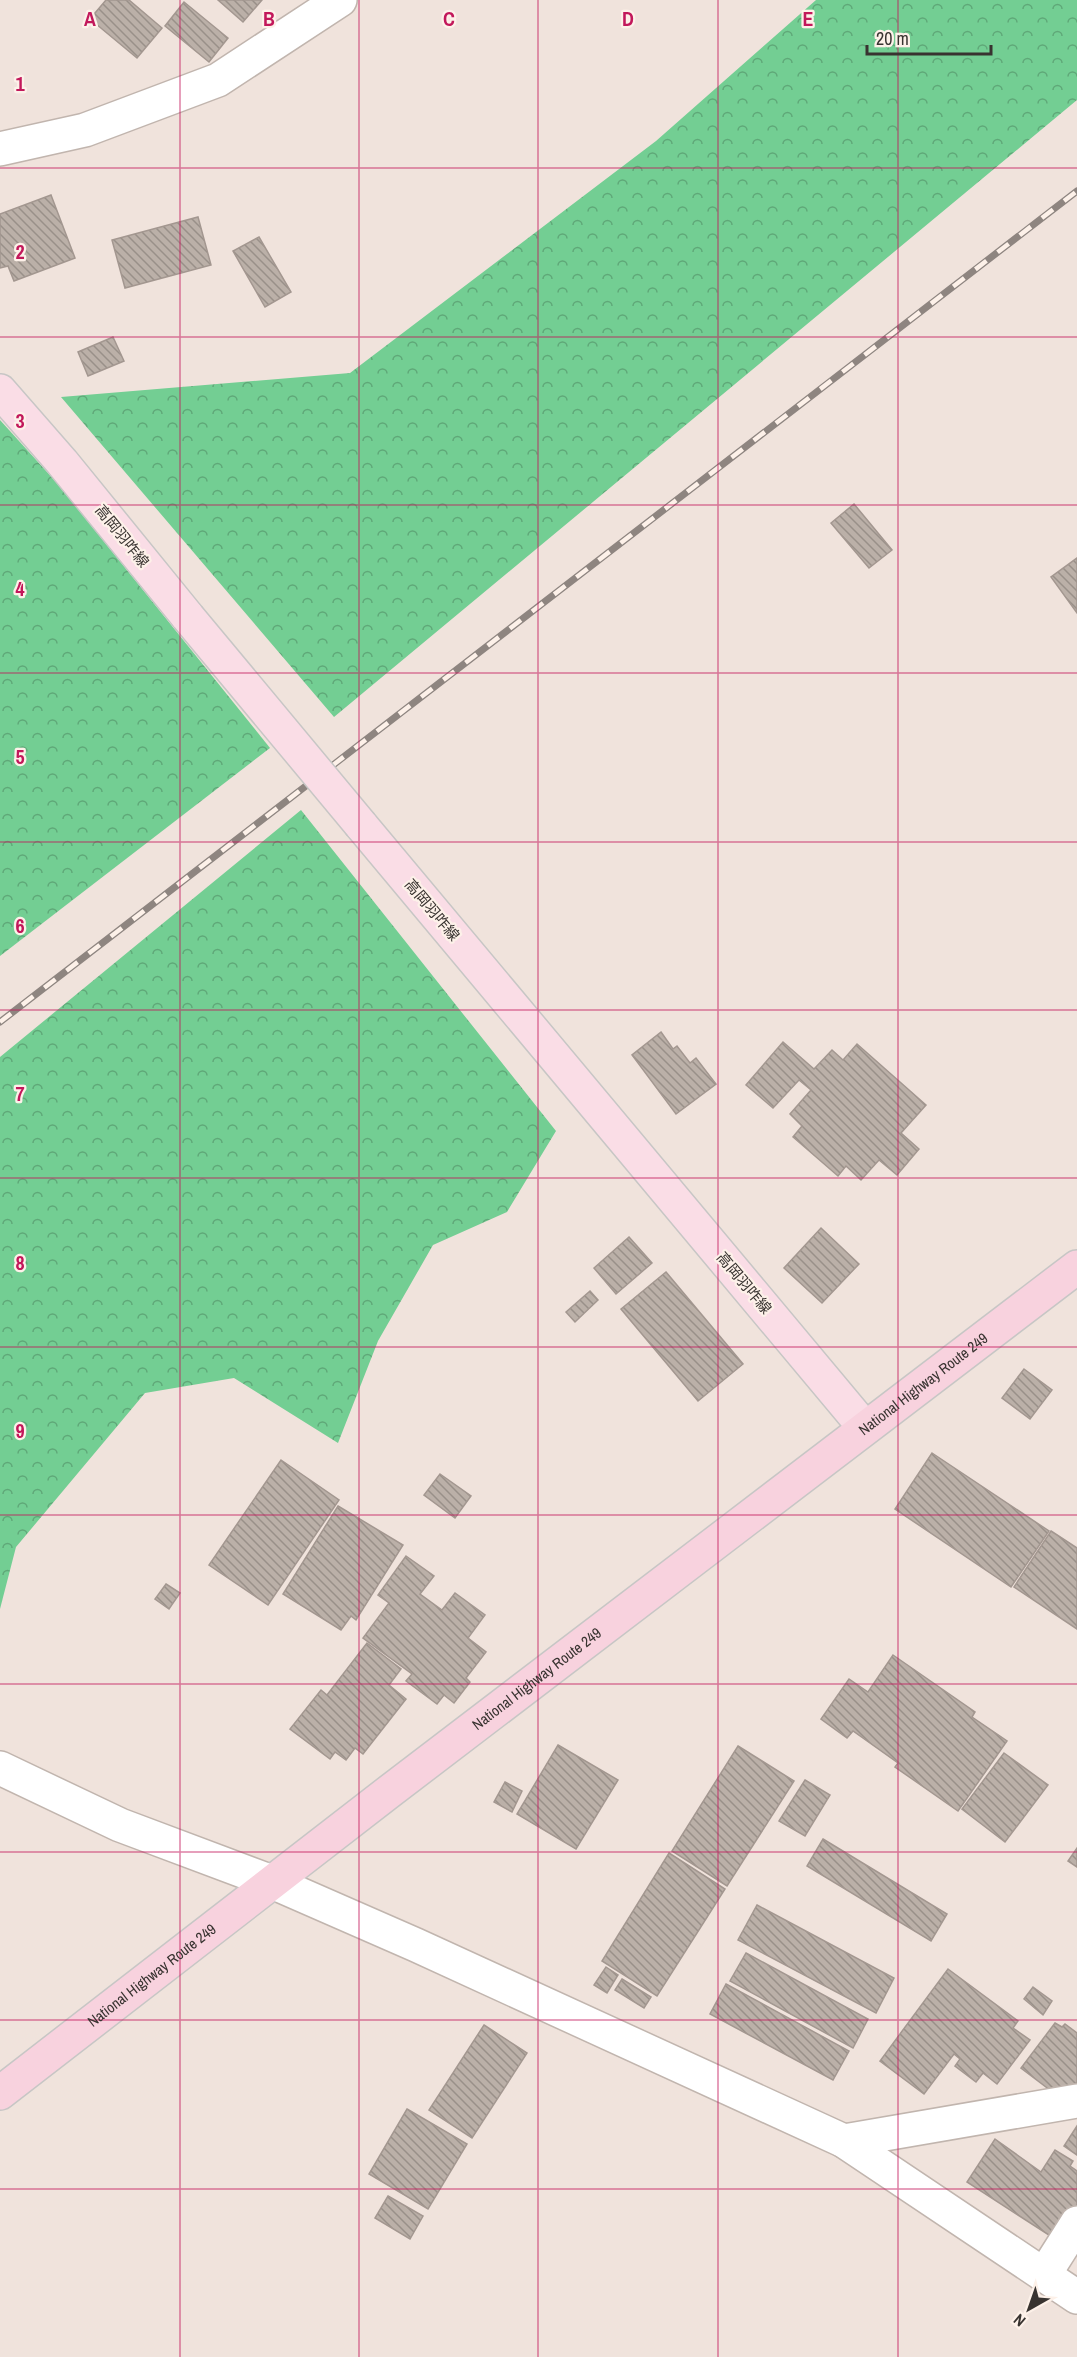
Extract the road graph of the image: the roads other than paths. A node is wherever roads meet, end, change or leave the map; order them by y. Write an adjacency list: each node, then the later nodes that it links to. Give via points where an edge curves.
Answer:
1 (340, 0): 2 (street, via 218,80 85,130)
2 (0, 150)
3 (0, 391): 5 (main road, 高岡羽咋線, bridge)
4 (1077, 1267): 5 (highway, National Highway Route 249)
5 (865, 1428): 7 (highway, National Highway Route 249)
6 (0, 1768): 7 (street, via 120,1825)
7 (272, 1882): 8 (highway, National Highway Route 249); 10 (street)
8 (0, 2093)
9 (1077, 2101): 10 (street)
10 (844, 2141): 12 (street)
11 (1077, 2223): 12 (street)
12 (1044, 2275): 13 (street)
13 (1077, 2297)

